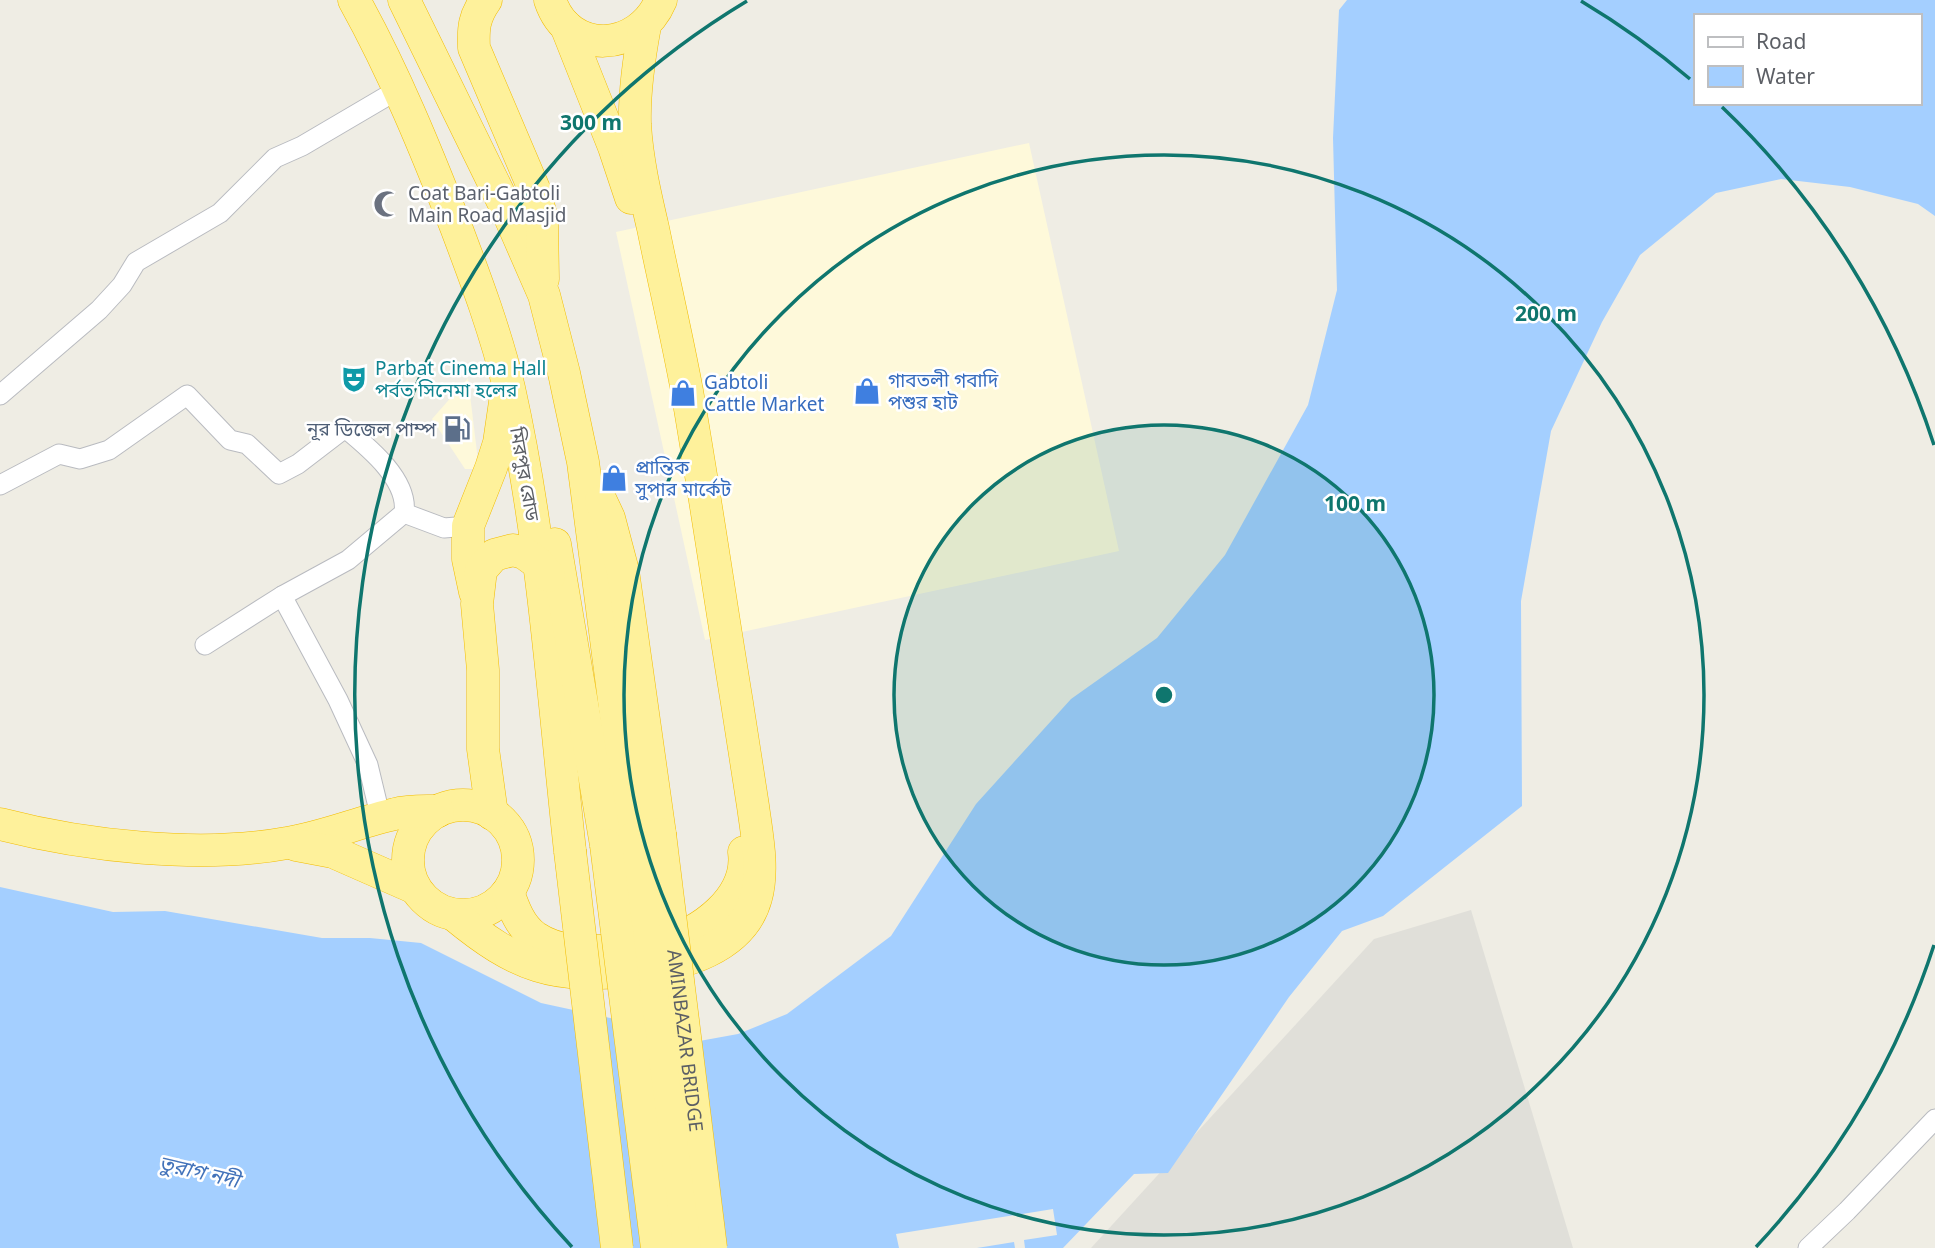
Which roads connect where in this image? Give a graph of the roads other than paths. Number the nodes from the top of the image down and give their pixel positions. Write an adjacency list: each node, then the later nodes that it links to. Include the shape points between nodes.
1 (354, 0): 6 (highway, মিরপুর রোড)
2 (404, 0): 7 (highway)
3 (486, 0): 7 (highway, via 472,27 474,48 542,219)
4 (558, 13): 5 (highway, via 580,36 614,41 631,36); 26 (highway, via 614,147 657,304 745,859 740,882 717,913 684,936 650,946 570,951 550,945 525,928)
5 (653, 13): 27 (highway, via 637,70 635,124 687,390 748,774 758,845 755,901 736,933 719,945 685,961 620,972 556,972 535,966 512,957)
6 (398, 89): 8 (highway, মিরপুর রোড, via 474,274); 9 (street, via 275,158 220,213 136,262 99,310)
7 (544, 295): 23 (highway, via 583,462)
8 (508, 386): 12 (highway, via 499,443); 13 (highway, মিরপুর রোড); 15 (highway, via 535,447)
9 (0, 394)
10 (0, 485): 11 (street, via 59,454 80,459 109,450 187,395 230,440 247,444 279,474 345,428 393,474)
11 (404, 513): 12 (street, via 444,528); 14 (street, via 348,560)
12 (468, 526): 16 (highway, via 468,559)
13 (539, 564): 15 (highway); 16 (highway, via 513,550 494,555 481,570); 29 (highway, মিরপুর রোড, bridge)
14 (282, 596): 17 (street); 21 (street, via 368,765)
15 (565, 596): 23 (highway)
16 (477, 604): 18 (highway)
17 (205, 645)
18 (483, 749): 19 (highway, via 464,790); 20 (highway)
19 (445, 808): 20 (highway, via 472,806); 21 (highway); 25 (highway, via 426,819 410,844 408,867)
20 (492, 814): 26 (highway, via 515,843 517,868)
21 (381, 819): 24 (highway)
22 (0, 824): 24 (highway, via 104,844 179,849)
23 (633, 839): 30 (highway, bridge); 31 (highway, AMINBAZAR BRIDGE, bridge); 32 (highway, AMINBAZAR BRIDGE, bridge)
24 (288, 843): 25 (highway, via 333,852)
25 (415, 888): 27 (highway, via 428,903)
26 (508, 892): 27 (highway, via 485,911)
27 (454, 915)
28 (1935, 1119): 33 (street)
29 (617, 1248)
30 (657, 1248)
31 (685, 1248)
32 (711, 1248)
33 (1808, 1248)

